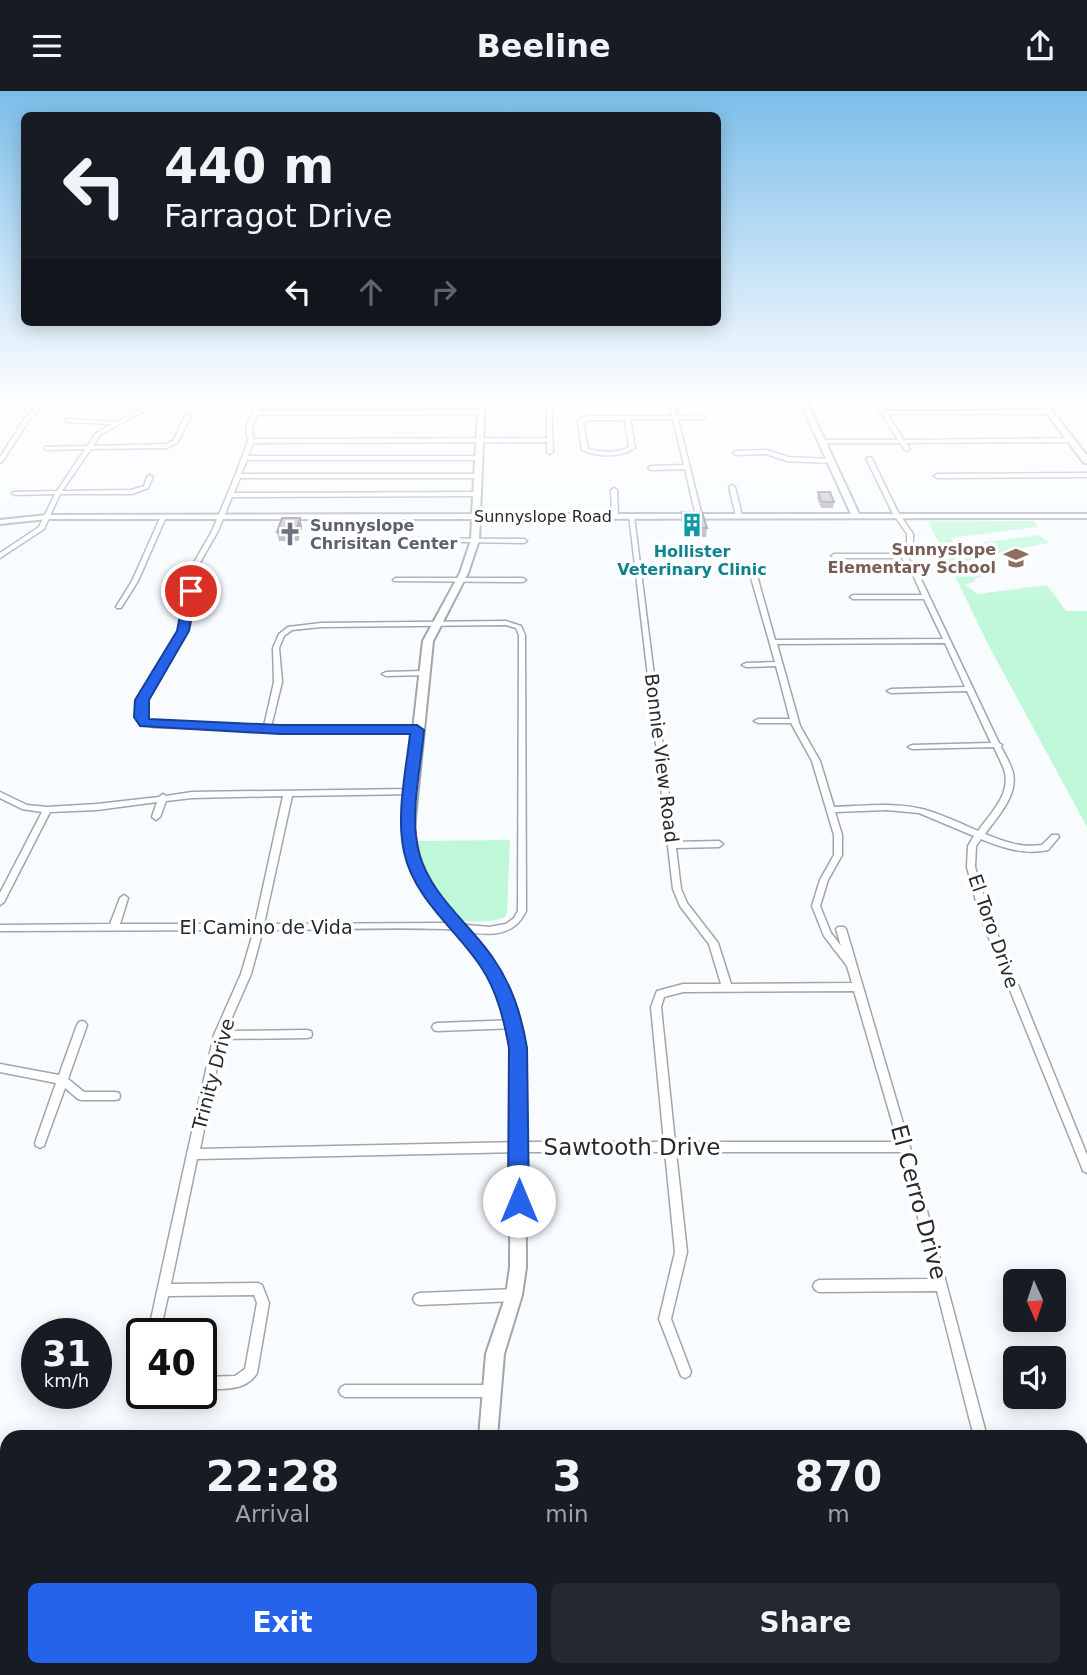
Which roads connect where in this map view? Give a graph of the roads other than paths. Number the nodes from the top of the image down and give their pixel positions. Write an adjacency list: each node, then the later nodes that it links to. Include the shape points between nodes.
1 (73, 469): 15 (street)
2 (240, 469): 8 (street)
3 (479, 469): 9 (street)
4 (687, 469): 21 (street)
5 (834, 469): 23 (street)
6 (875, 469): 18 (street)
7 (1087, 475): 10 (street)
8 (238, 476): 9 (street); 17 (street)
9 (478, 476): 16 (street)
10 (937, 476)
11 (150, 477): 15 (street, via 147,486 136,491)
12 (732, 487): 22 (street)
13 (614, 490): 19 (street)
14 (15, 493): 15 (street)
15 (58, 493): 25 (street)
16 (477, 494): 17 (street); 28 (street)
17 (229, 495): 27 (street)
18 (898, 515): 23 (street, Sunnyslope Road); 24 (street, Sunnyslope Road); 35 (street, via 911,539)
19 (615, 516): 20 (street, Sunnyslope Road); 28 (street, Sunnyslope Road)
20 (631, 516): 21 (street, Sunnyslope Road); 68 (street, Bonnie View Road)
21 (699, 516): 22 (street, Sunnyslope Road)
22 (739, 516): 23 (street, Sunnyslope Road)
23 (856, 516)
24 (1087, 516)
25 (47, 517): 26 (street, Sunnyslope Road); 29 (street, Sunnyslope Road); 33 (street, via 37,533)
26 (163, 517): 27 (street, Sunnyslope Road); 42 (street)
27 (221, 517): 28 (street, Sunnyslope Road); 54 (street, via 195,566 183,631 142,700 141,720 152,725)
28 (477, 517): 31 (street)
29 (0, 522)
30 (402, 540): 31 (street)
31 (475, 540): 32 (street); 38 (street)
32 (524, 541)
33 (0, 556)
34 (834, 556): 35 (street)
35 (904, 556): 41 (street)
36 (720, 573): 45 (street, El Cerro Drive, via 753,568)
37 (396, 580): 38 (street)
38 (460, 580): 39 (street); 43 (street)
39 (523, 580)
40 (853, 597): 41 (street)
41 (926, 597): 44 (street)
42 (119, 607)
43 (436, 623): 48 (street); 54 (street, via 290,628 276,648 278,682); 73 (street, El Camino de Vida, via 506,623 519,627 523,635 520,918 494,930)
44 (948, 641): 45 (street); 50 (street)
45 (773, 642): 46 (street, El Cerro Drive)
46 (779, 664): 47 (street); 53 (street, El Cerro Drive)
47 (746, 665)
48 (423, 673): 49 (street); 55 (street)
49 (386, 674)
50 (971, 689): 51 (street); 56 (street)
51 (891, 691)
52 (758, 721): 53 (street)
53 (795, 721): 63 (street, El Cerro Drive, via 816,761)
54 (267, 729): 55 (street)
55 (417, 730): 58 (street)
56 (998, 745): 57 (street); 65 (street, via 1010,787)
57 (912, 747)
58 (411, 792): 59 (street); 73 (street, via 408,828 412,855 428,891)
59 (288, 794): 61 (street); 72 (street, Trinity Drive)
60 (0, 796): 62 (street)
61 (163, 797): 62 (street); 64 (street)
62 (47, 810): 70 (street)
63 (832, 810): 65 (street, via 910,810); 76 (street, El Cerro Drive, via 840,849 816,906 827,934)
64 (156, 817)
65 (978, 834): 66 (street, via 1029,849 1045,848); 92 (street, El Toro Drive, via 971,856 980,903)
66 (1055, 837)
67 (719, 843): 68 (street)
68 (672, 845): 78 (street, Bonnie View Road, via 677,889 713,943)
69 (124, 898): 71 (street)
70 (0, 902)
71 (114, 927): 72 (street, El Camino de Vida); 74 (street, El Camino de Vida)
72 (260, 927): 73 (street, El Camino de Vida); 83 (street, Trinity Drive, via 246,974)
73 (456, 927): 79 (street, via 487,962)
74 (0, 928)
75 (841, 929): 76 (street, El Cerro Drive)
76 (853, 968): 77 (street, El Cerro Drive)
77 (858, 987): 78 (street); 89 (street, El Cerro Drive)
78 (727, 988): 90 (street, via 683,988 660,994 656,1007)
79 (514, 1024): 81 (street); 88 (street)
80 (82, 1025): 85 (street)
81 (437, 1027)
82 (307, 1034): 83 (street)
83 (219, 1035): 91 (street, Trinity Drive)
84 (0, 1067): 85 (street)
85 (62, 1080): 86 (street, via 82,1096); 87 (street)
86 (115, 1096)
87 (40, 1143)
88 (519, 1147): 90 (street, Sawtooth Drive); 91 (street, Sawtooth Drive); 96 (street)
89 (905, 1147): 90 (street, Sawtooth Drive); 93 (street, El Cerro Drive)
90 (671, 1148): 99 (street, via 681,1260 665,1319)
91 (192, 1154): 95 (street, Trinity Drive)
92 (1087, 1168)
93 (942, 1285): 94 (street); 104 (street, El Cerro Drive)
94 (820, 1286)
95 (164, 1290): 98 (street, Trinity Drive); 100 (street, via 258,1289 263,1303 251,1373 236,1383)
96 (514, 1295): 97 (street); 102 (street, via 495,1354)
97 (419, 1299)
98 (157, 1318)
99 (685, 1372)
100 (217, 1383)
101 (345, 1391): 102 (street)
102 (490, 1391): 103 (street)
103 (488, 1430)
104 (979, 1430)

